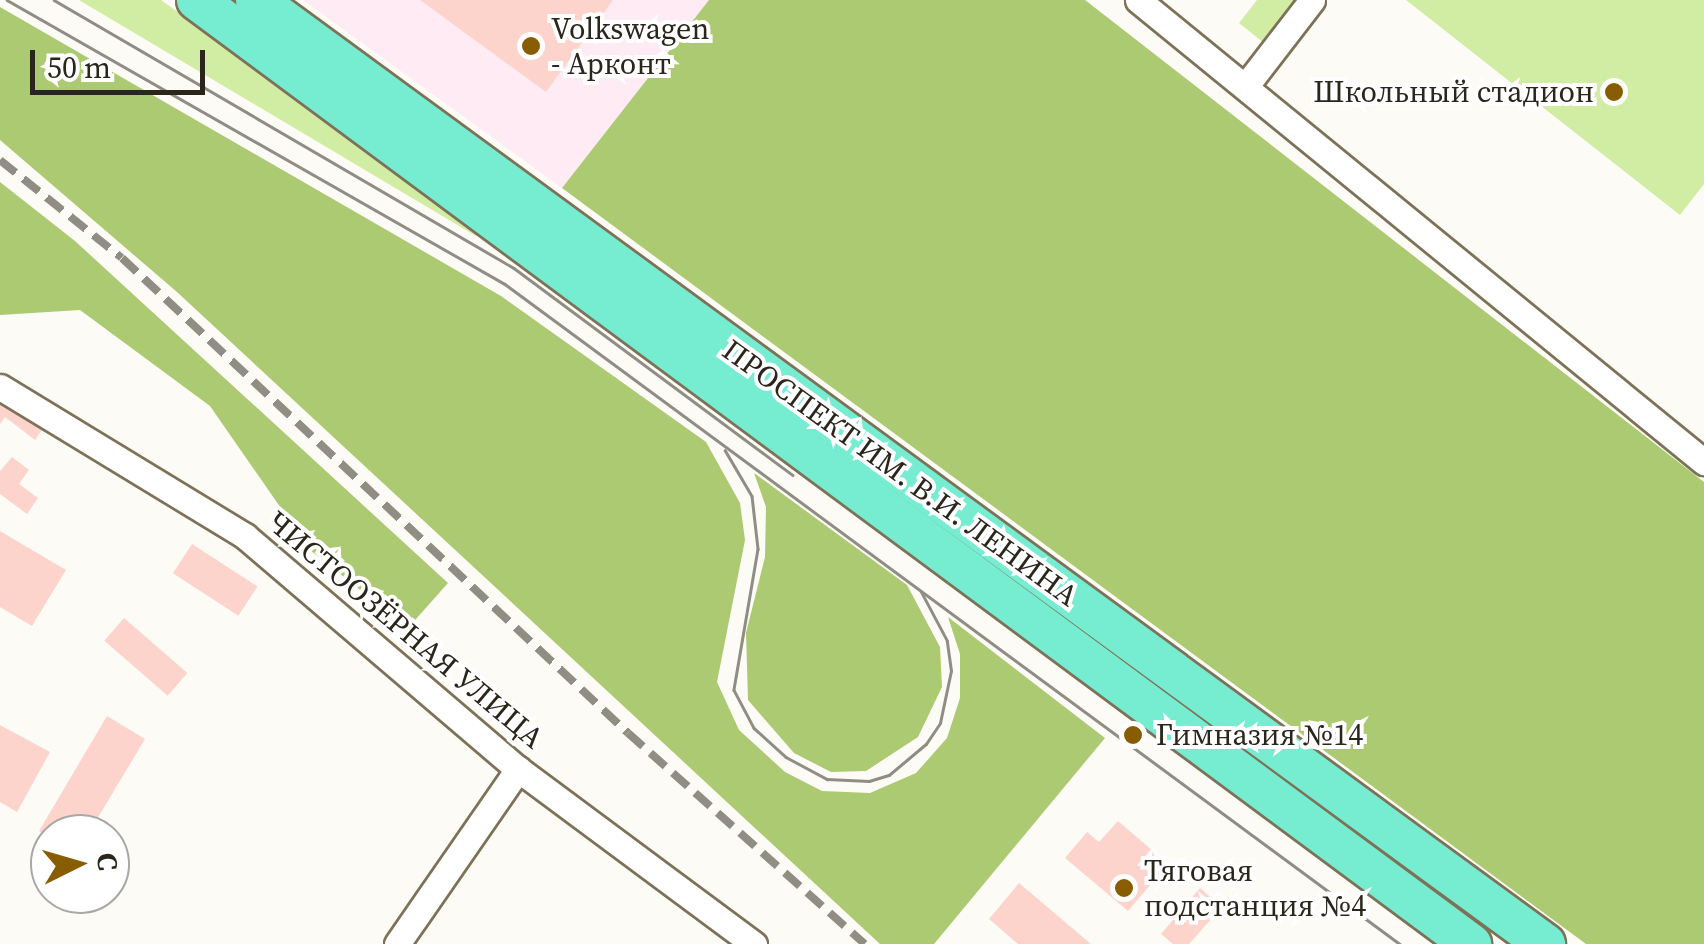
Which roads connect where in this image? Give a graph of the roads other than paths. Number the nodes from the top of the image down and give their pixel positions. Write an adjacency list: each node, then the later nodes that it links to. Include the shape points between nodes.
1 (196, 0): 11 (main road, ПРОСПЕКТ ИМ. В.И. ЛЕНИНА)
2 (256, 0): 12 (main road, ПРОСПЕКТ ИМ. В.И. ЛЕНИНА)
3 (1138, 0): 5 (street)
4 (1312, 0): 5 (street)
5 (1248, 83): 7 (street)
6 (0, 387): 8 (street, ЧИСТООЗЁРНАЯ УЛИЦА, via 244,536)
7 (1704, 462)
8 (518, 769): 9 (street); 10 (street, ЧИСТООЗЁРНАЯ УЛИЦА)
9 (397, 944)
10 (754, 944)
11 (1471, 944)
12 (1545, 944)

